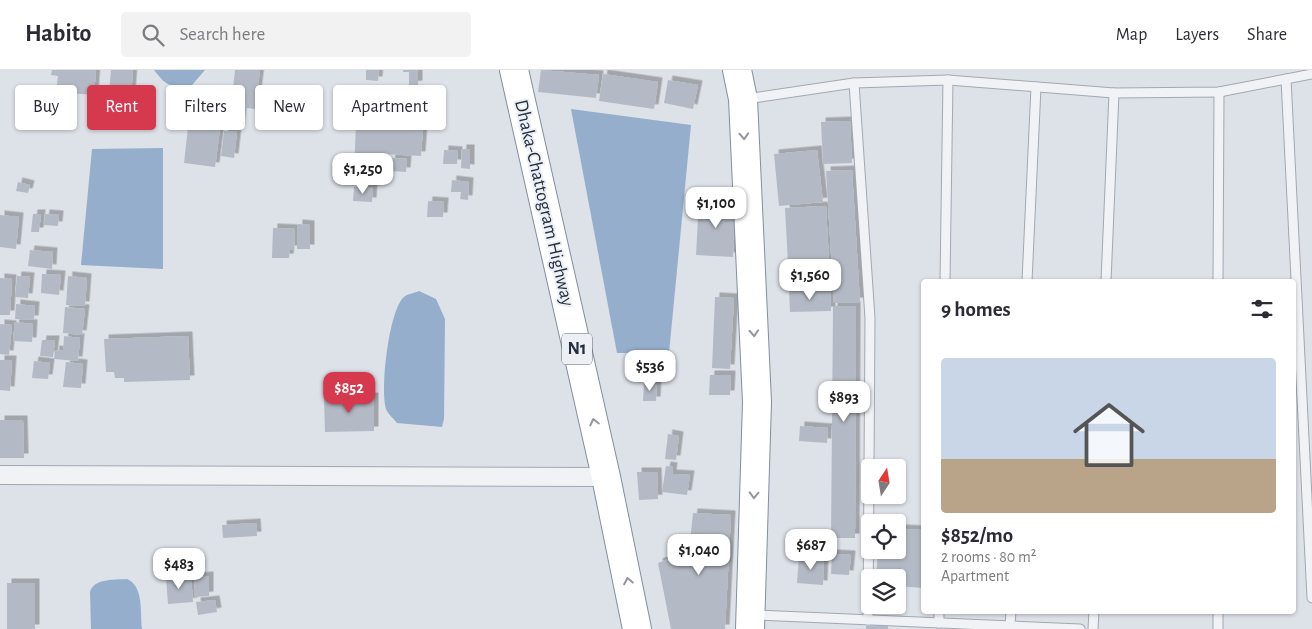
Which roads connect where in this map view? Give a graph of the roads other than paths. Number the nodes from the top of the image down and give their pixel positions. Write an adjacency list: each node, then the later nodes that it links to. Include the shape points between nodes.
1 (514, 70): 18 (highway, Dhaka-Chattogram Highway / N1, one-way to 1)
2 (737, 70): 10 (highway)
3 (1312, 74): 5 (lane)
4 (948, 80): 6 (lane); 7 (lane); 11 (lane)
5 (1286, 80): 8 (lane); 16 (lane)
6 (854, 83): 10 (lane); 24 (lane, via 870,318)
7 (1036, 87): 9 (lane); 12 (lane)
8 (1219, 92): 9 (lane); 14 (lane)
9 (1114, 93): 13 (lane)
10 (743, 99): 25 (highway, one-way to 25, via 757,402)
11 (944, 279)
12 (1027, 279)
13 (1106, 279)
14 (1218, 279)
15 (1296, 279): 19 (lane)
16 (1296, 279)
17 (0, 475): 18 (street)
18 (606, 477): 29 (highway, Dhaka-Chattogram Highway / N1, one-way to 18)
19 (1312, 598)
20 (939, 614): 26 (lane)
21 (1011, 614): 27 (lane)
22 (1094, 614): 31 (lane)
23 (1218, 614): 32 (lane)
24 (868, 620): 25 (lane); 26 (lane)
25 (751, 622)
26 (939, 623): 27 (lane)
27 (1010, 626): 28 (lane)
28 (1037, 628): 30 (lane)
29 (638, 629)
30 (1080, 629)
31 (1093, 629)
32 (1218, 629)

